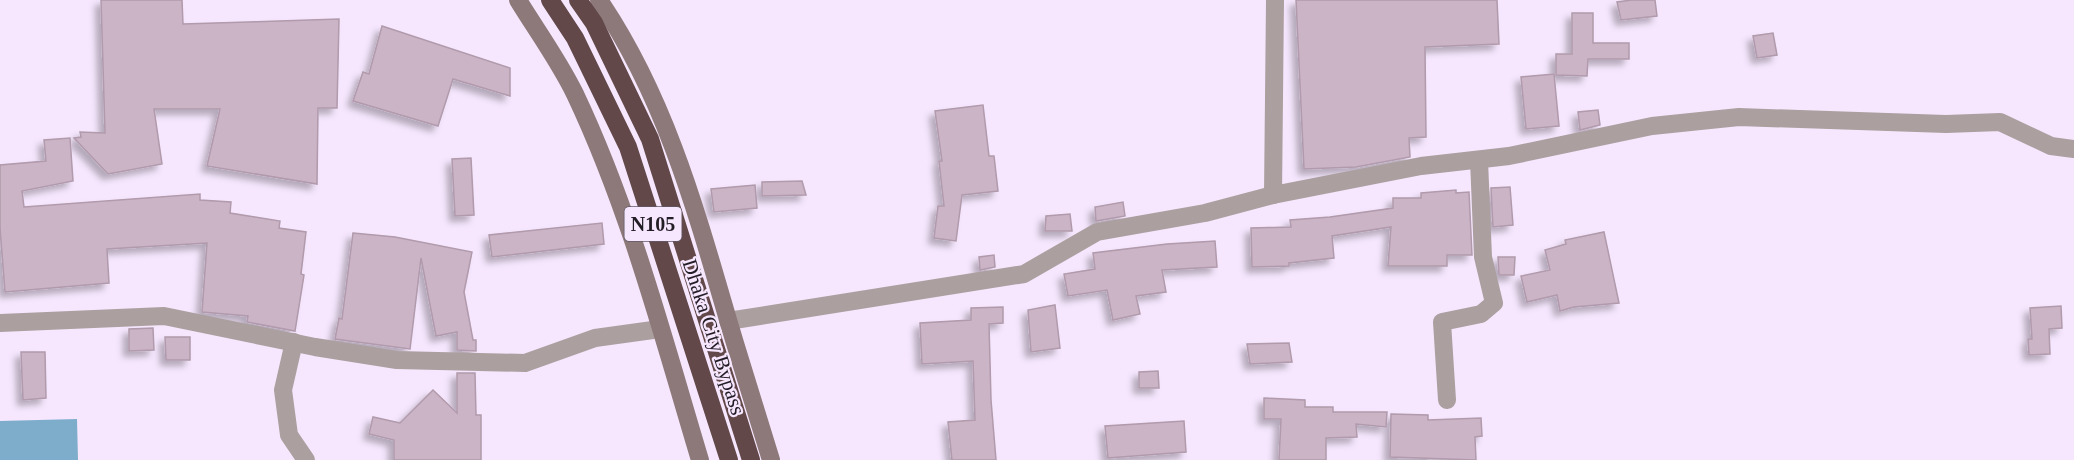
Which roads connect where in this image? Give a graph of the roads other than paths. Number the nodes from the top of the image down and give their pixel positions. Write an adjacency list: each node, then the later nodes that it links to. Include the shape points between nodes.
1 (518, 0): 11 (main road, via 573,91 599,147)
2 (550, 0): 16 (highway, Dhaka City Bypass / N105, via 575,38 628,147)
3 (578, 0): 17 (highway, Dhaka City Bypass / N105, via 594,23 650,139)
4 (599, 0): 9 (main road, via 638,68 670,136 697,208)
5 (1275, 0): 8 (street)
6 (2074, 149): 7 (street, via 2051,146 2000,122 1946,124 1739,117 1652,126)
7 (1479, 160): 8 (street, via 1421,166); 13 (street, via 1483,257 1494,303 1481,314 1442,322)
8 (1274, 195): 9 (street, via 1205,213 1097,232 1024,274)
9 (728, 321): 18 (main road)
10 (0, 323): 12 (street, via 164,316)
11 (660, 328): 12 (street, via 595,338 525,363 397,360); 15 (main road)
12 (294, 342): 14 (street, via 283,390 289,435)
13 (1447, 400)
14 (306, 460)
15 (700, 460)
16 (729, 460)
17 (751, 460)
18 (771, 460)

